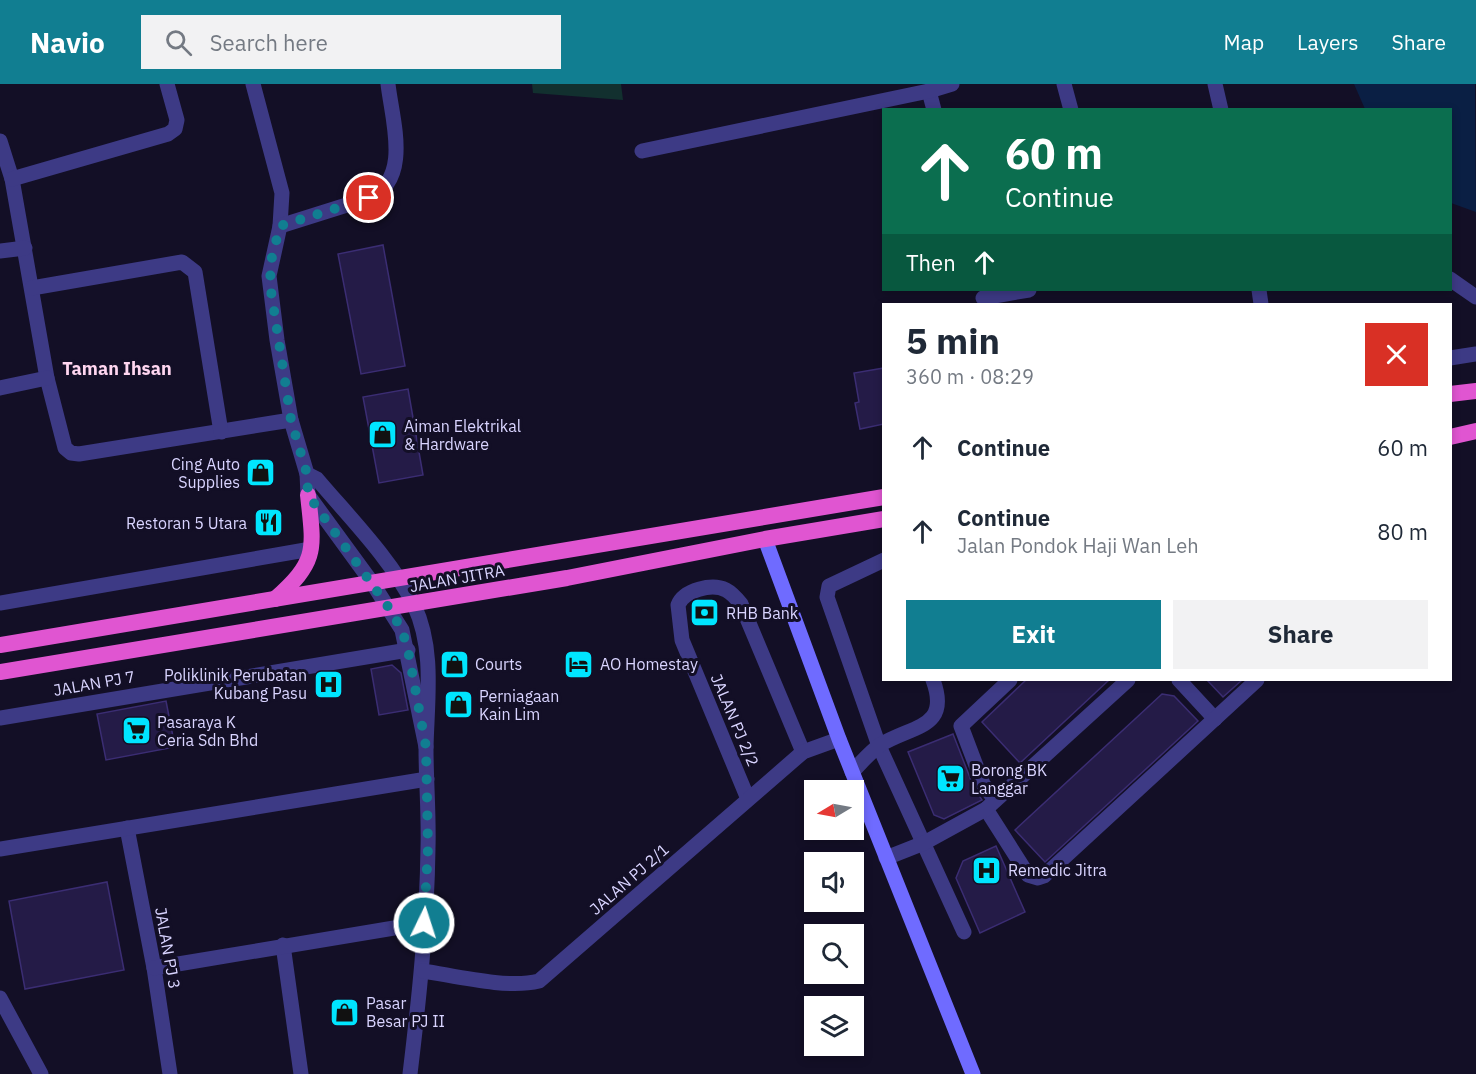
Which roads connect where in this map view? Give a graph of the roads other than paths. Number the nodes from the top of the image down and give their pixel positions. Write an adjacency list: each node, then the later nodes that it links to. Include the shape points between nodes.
1 (167, 84): 13 (street, via 177,120 176,129 168,134)
2 (253, 84): 14 (street, via 282,193)
3 (388, 84): 14 (street, via 396,157 390,181 379,194)
4 (952, 84): 7 (street)
5 (1064, 84): 9 (street)
6 (1215, 84): 10 (street)
7 (929, 91): 8 (street); 12 (street)
8 (933, 108)
9 (1070, 108)
10 (1221, 108)
11 (0, 141): 13 (street)
12 (642, 152)
13 (12, 179): 15 (street)
14 (280, 226): 28 (street, via 269,276)
15 (25, 248): 16 (street); 18 (street)
16 (0, 251)
17 (1452, 280): 21 (street)
18 (32, 288): 24 (street); 30 (street, via 182,262 189,265 195,272)
19 (1022, 291): 20 (street)
20 (983, 297)
21 (1476, 297)
22 (1476, 354): 23 (street)
23 (1452, 358)
24 (47, 378): 25 (street); 30 (street, via 61,440 71,453)
25 (0, 388)
26 (1476, 391): 27 (highway)
27 (1452, 394)
28 (291, 420): 30 (street); 32 (street)
29 (1476, 430): 31 (highway)
30 (221, 432)
31 (1452, 436)
32 (307, 474): 33 (street); 39 (street, via 317,479)
33 (308, 495): 37 (highway); 40 (street)
34 (882, 497): 39 (highway, JALAN JITRA)
35 (882, 519): 36 (highway, JALAN JITRA)
36 (765, 539): 43 (highway, JALAN JITRA); 55 (main road)
37 (311, 549): 41 (highway, via 305,569); 42 (street)
38 (882, 561): 56 (street, via 826,591)
39 (398, 580): 40 (highway, JALAN JITRA); 43 (street)
40 (373, 584): 41 (highway, JALAN JITRA); 44 (street)
41 (275, 600): 45 (highway, JALAN JITRA)
42 (0, 603)
43 (413, 604): 44 (highway, JALAN JITRA); 57 (street, via 421,624 426,657)
44 (389, 608): 46 (street); 47 (highway, JALAN JITRA)
45 (0, 645)
46 (408, 650): 53 (street, JALAN PJ 7); 57 (street)
47 (2, 675)
48 (933, 681): 56 (street, via 939,705 930,721)
49 (1010, 681): 62 (street, via 961,726)
50 (1127, 681): 62 (street)
51 (1180, 681): 54 (street)
52 (1256, 681): 54 (street)
53 (0, 718)
54 (1215, 719): 62 (street, via 1044,876 1028,875)
55 (839, 739): 58 (street, JALAN PJ 2/1); 59 (main road)
56 (879, 746): 59 (street); 64 (street)
57 (426, 747): 60 (street)
58 (803, 752): 61 (street, JALAN PJ 2/1); 61 (street, JALAN PJ 2/2, via 741,604 728,590 712,587 681,598 677,615 682,640)
59 (852, 772): 66 (main road)
60 (427, 779): 63 (street); 67 (street)
61 (748, 799): 71 (street, JALAN PJ 2/1, via 539,981 503,982)
62 (991, 805): 64 (street)
63 (128, 828): 65 (street); 70 (street, JALAN PJ 3)
64 (924, 843): 66 (street); 68 (street)
65 (0, 849)
66 (886, 858): 77 (main road)
67 (424, 923): 69 (street); 71 (street)
68 (964, 932)
69 (283, 945): 70 (street); 75 (street)
70 (154, 968): 74 (street, JALAN PJ 3)
71 (423, 972): 76 (street)
72 (0, 998): 73 (street)
73 (41, 1074)
74 (170, 1074)
75 (301, 1074)
76 (410, 1074)
77 (973, 1074)

